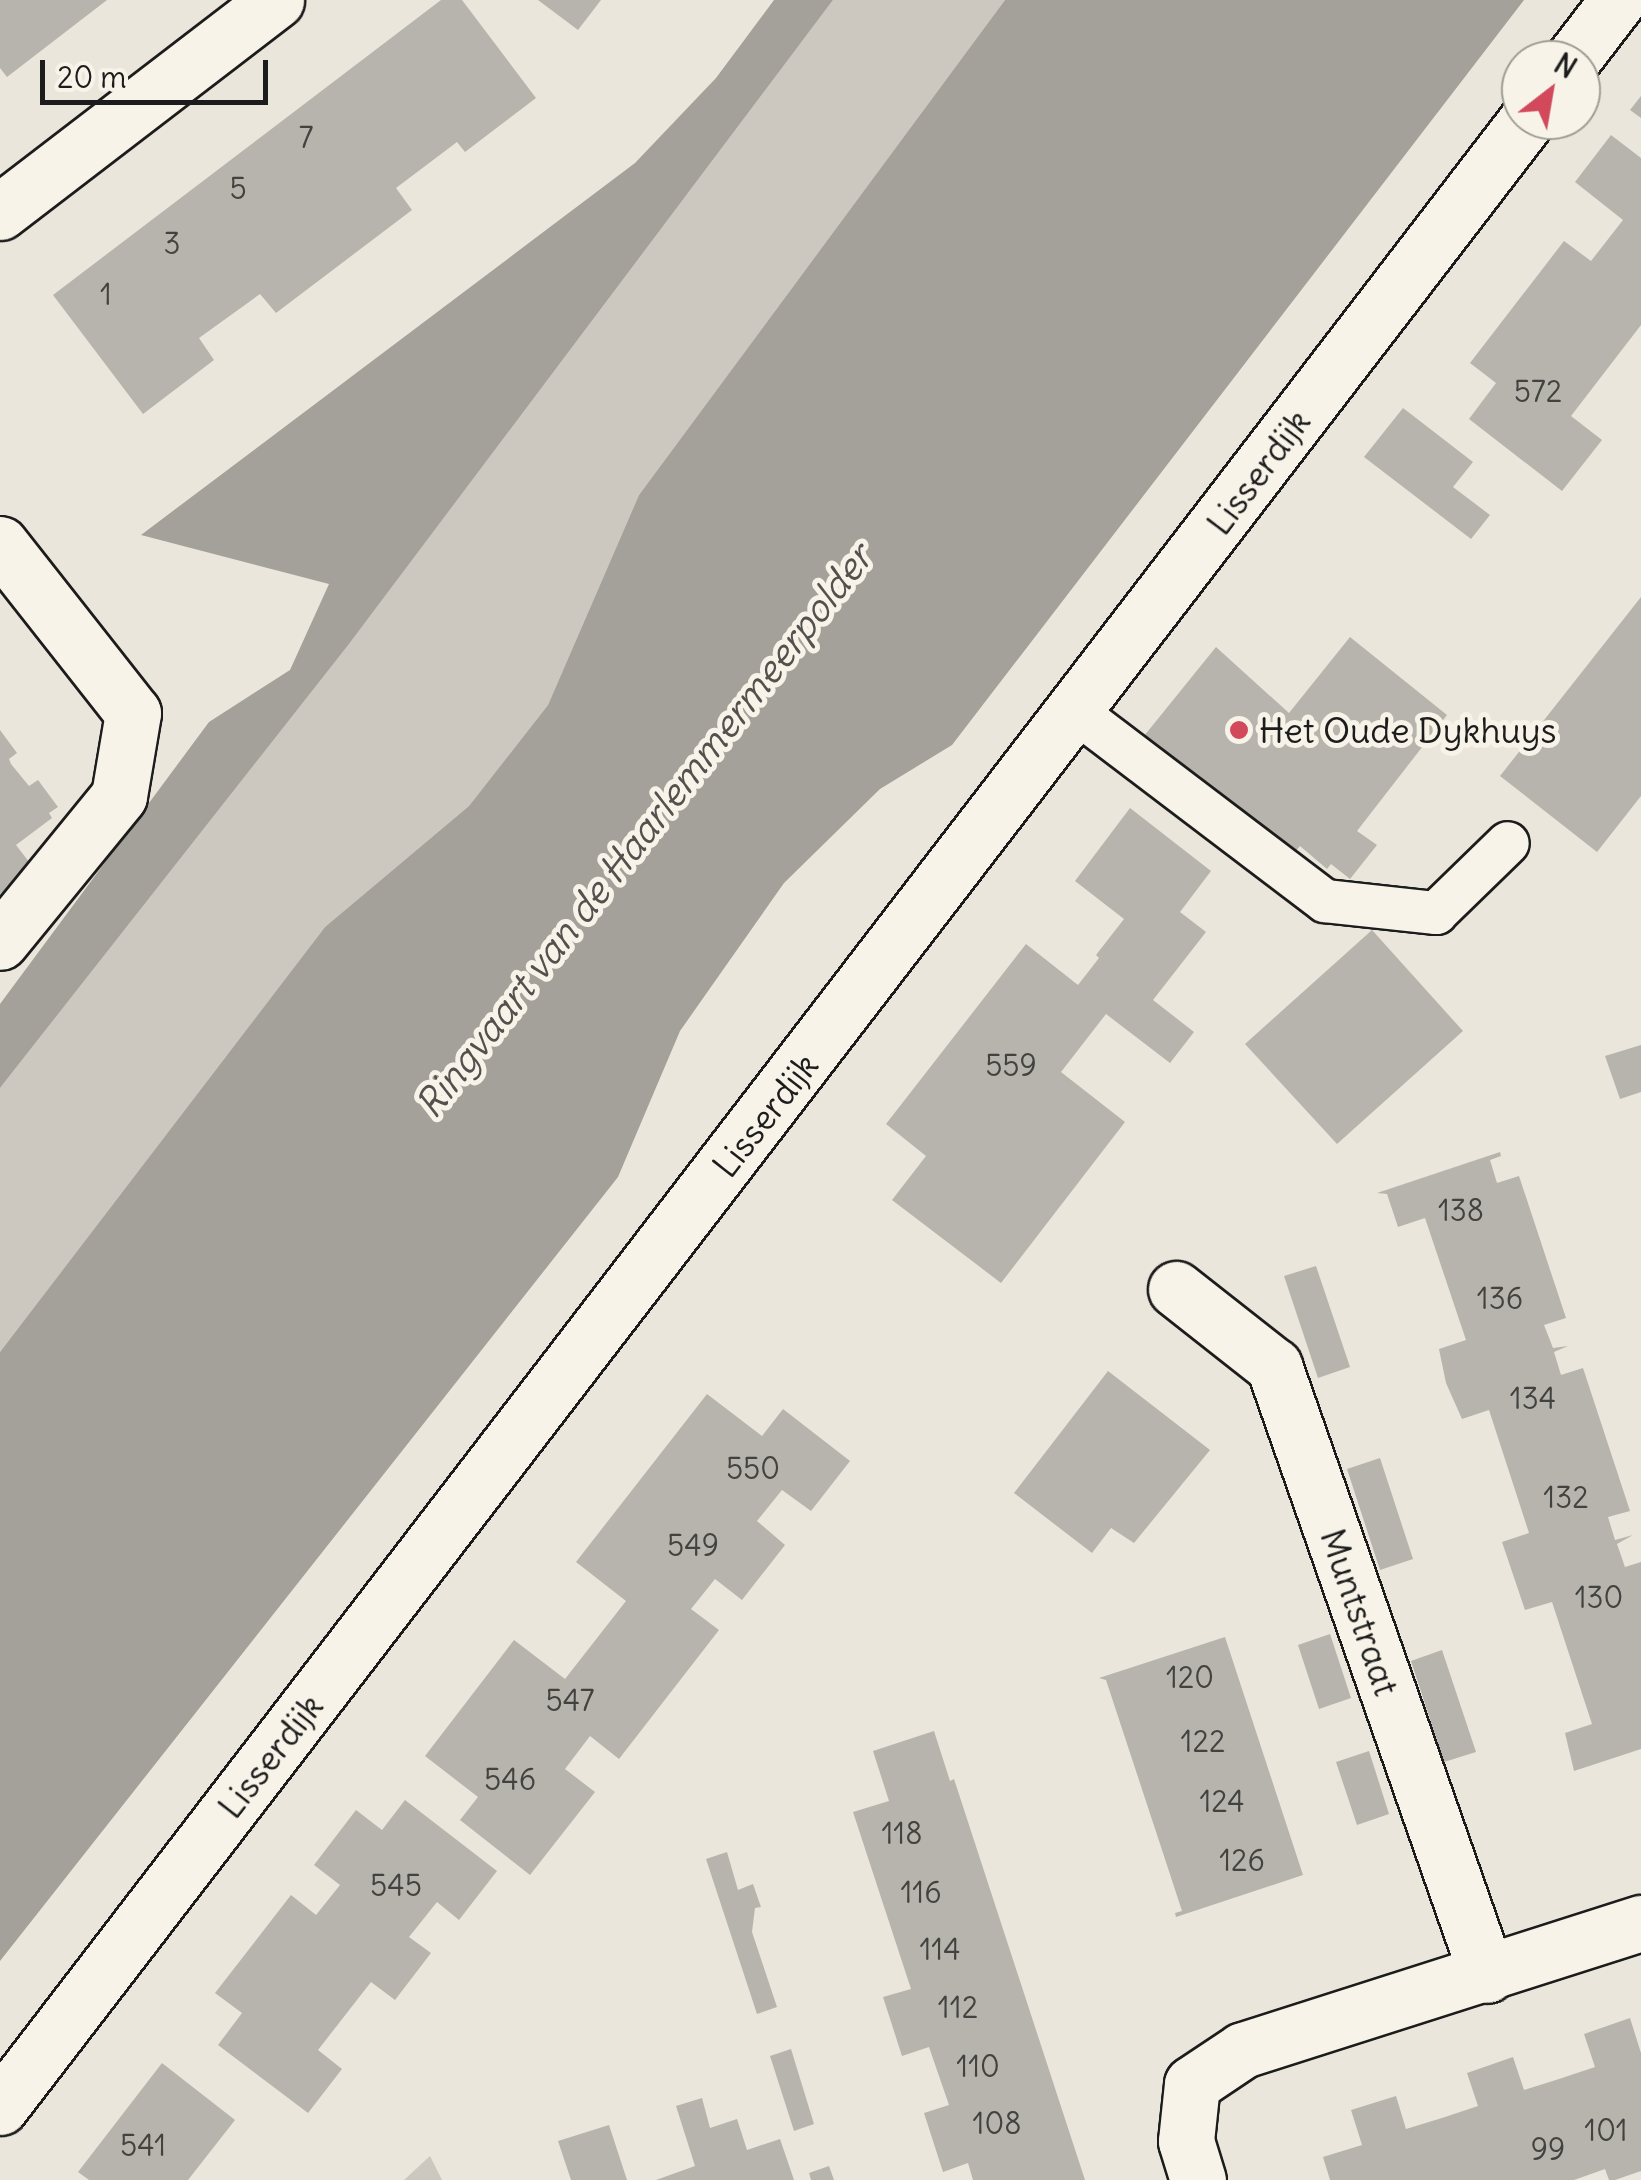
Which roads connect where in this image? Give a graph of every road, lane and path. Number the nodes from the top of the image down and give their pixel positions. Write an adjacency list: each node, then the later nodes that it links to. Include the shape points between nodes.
1 (276, 0): 5 (street)
2 (1618, 0): 3 (street)
3 (1587, 40)
4 (1512, 140): 7 (street, Lisserdijk)
5 (0, 212)
6 (0, 544): 9 (street, via 133,713 120,796)
7 (1076, 712): 8 (lane, via 1325,901 1436,914); 13 (street, Lisserdijk)
8 (1508, 843)
9 (0, 942)
10 (1176, 1290): 12 (street, Muntstraat, via 1274,1366)
11 (1641, 1923): 12 (street)
12 (1487, 1975): 14 (street, via 1243,2050 1192,2084 1186,2141)
13 (0, 2107)
14 (1198, 2180)

